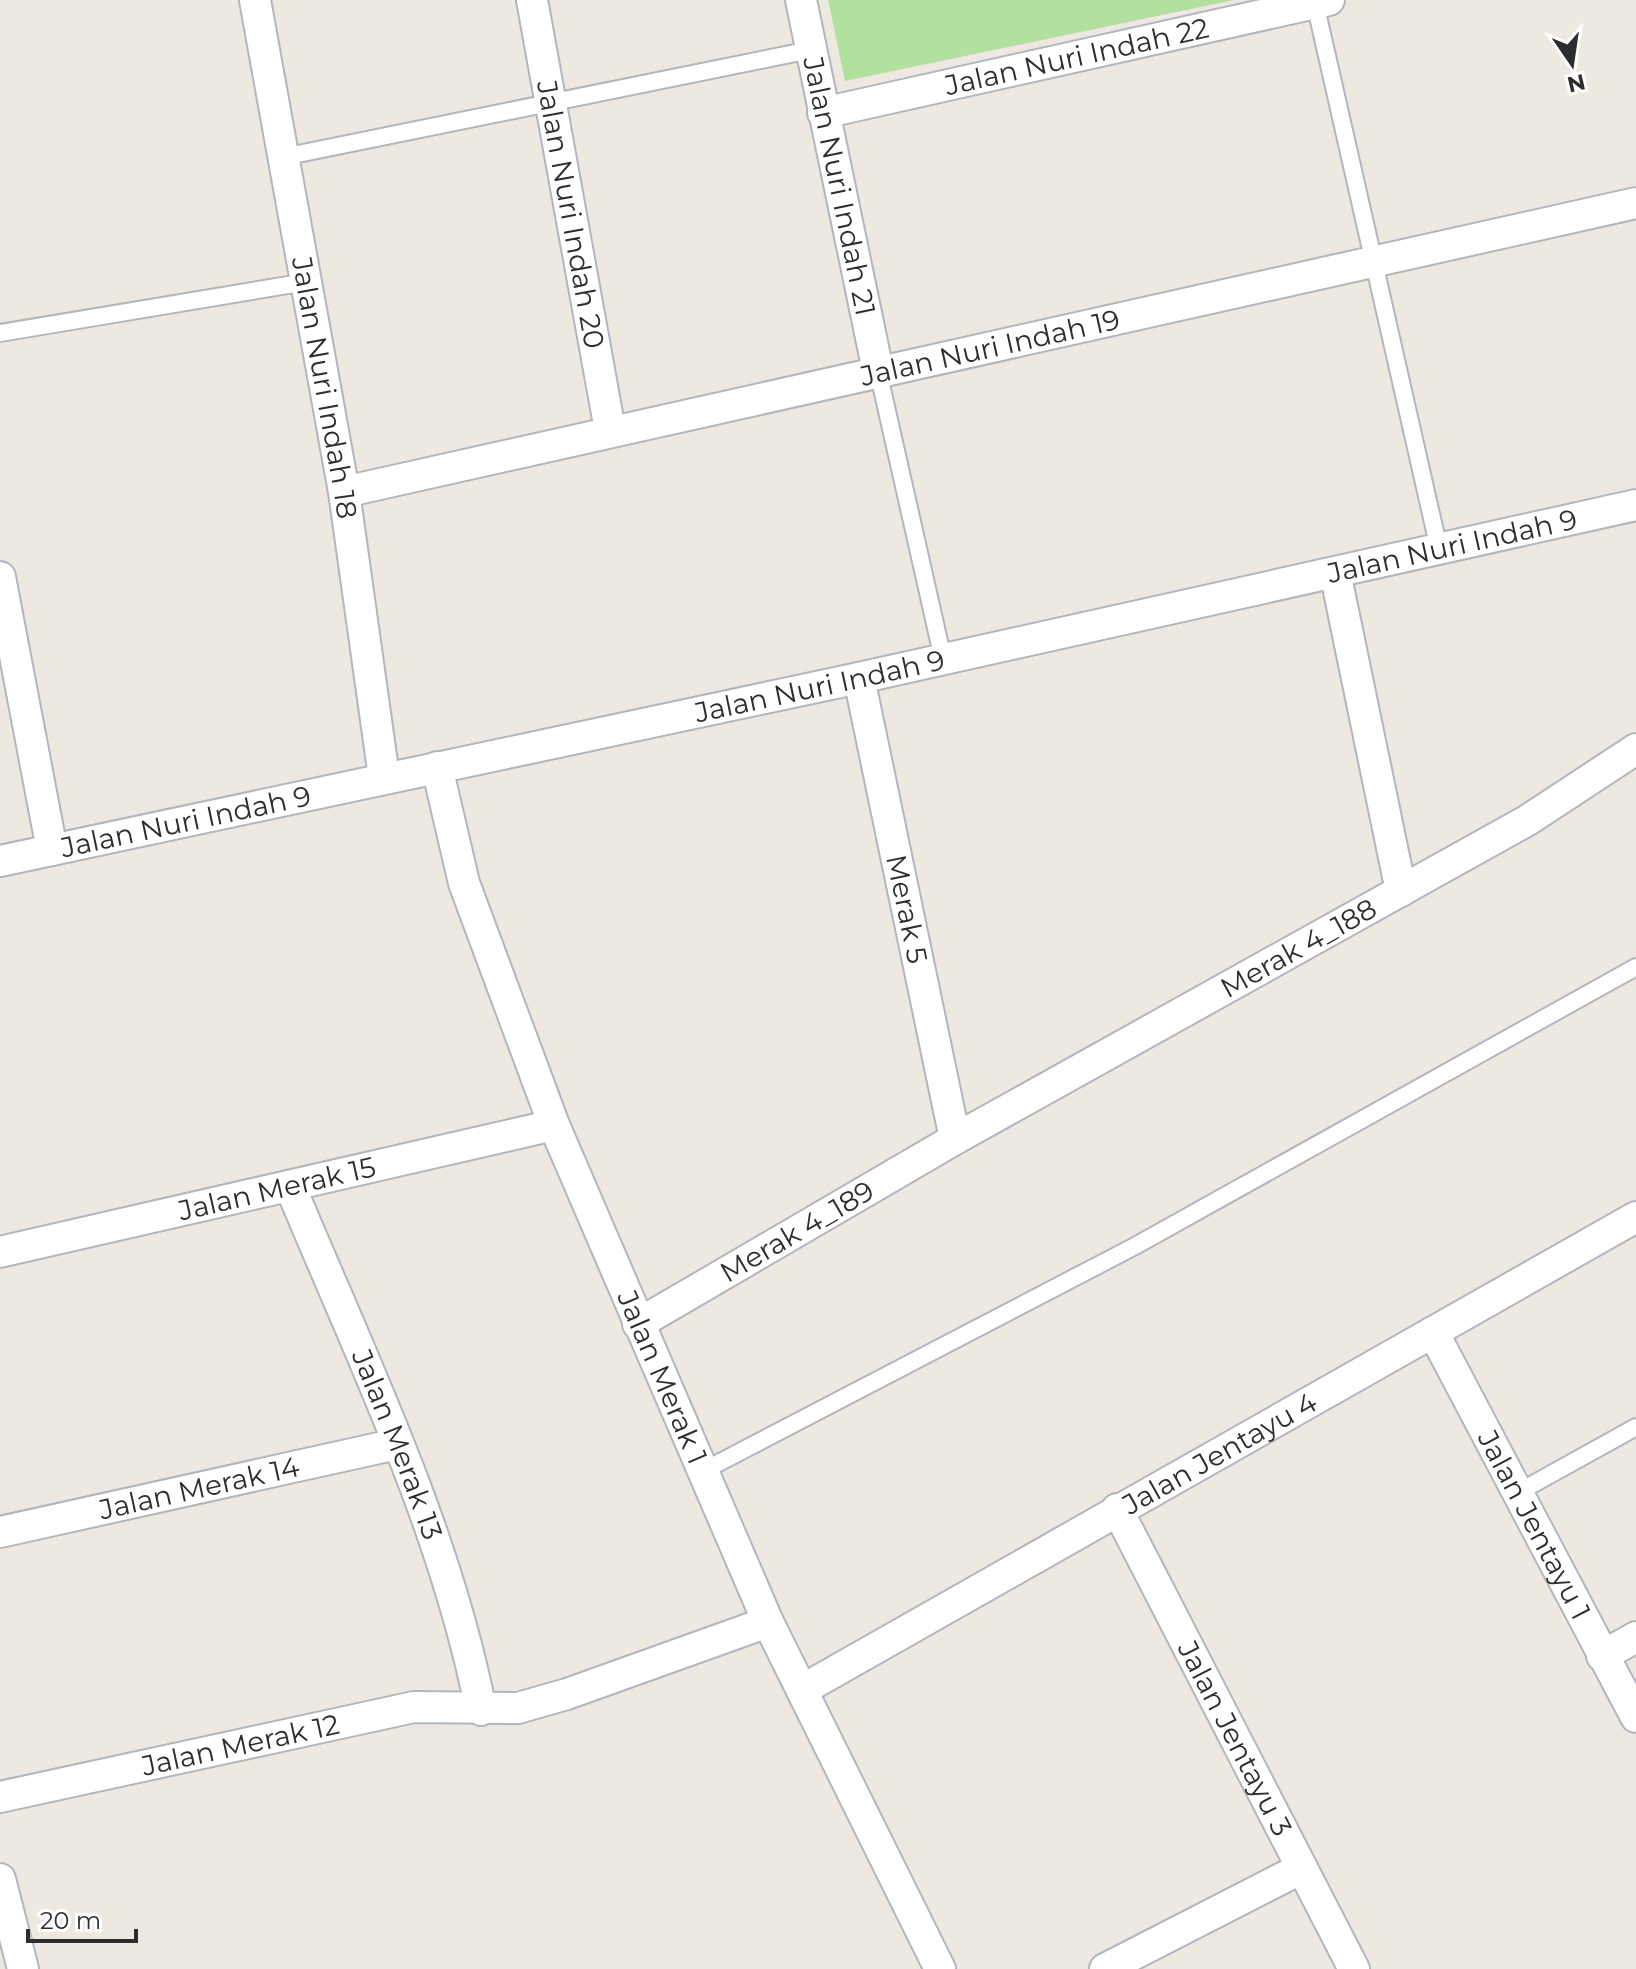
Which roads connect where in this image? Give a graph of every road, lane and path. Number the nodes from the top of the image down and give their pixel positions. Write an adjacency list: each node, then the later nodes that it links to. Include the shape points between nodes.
1 (255, 0): 8 (street, Jalan Nuri Indah 18)
2 (532, 0): 6 (street, Jalan Nuri Indah 20)
3 (801, 0): 5 (street, Jalan Nuri Indah 21)
4 (1322, 2): 7 (street, Jalan Nuri Indah 22); 10 (lane)
5 (810, 50): 6 (lane); 7 (street, Jalan Nuri Indah 21)
6 (551, 103): 8 (lane); 14 (street, Jalan Nuri Indah 20)
7 (823, 113): 13 (street, Jalan Nuri Indah 21)
8 (283, 157): 11 (street, Jalan Nuri Indah 18)
9 (1636, 203): 10 (street, Jalan Nuri Indah 19)
10 (1374, 261): 13 (street, Jalan Nuri Indah 19); 17 (lane)
11 (306, 282): 12 (lane); 15 (street, Jalan Nuri Indah 18)
12 (0, 333)
13 (878, 371): 14 (street, Jalan Nuri Indah 19); 20 (lane)
14 (610, 430): 15 (street, Jalan Nuri Indah 19)
15 (344, 492): 24 (street, Jalan Nuri Indah 18)
16 (1636, 505): 17 (street, Jalan Nuri Indah 9)
17 (1439, 549): 18 (street, Jalan Nuri Indah 9)
18 (1335, 572): 20 (street, Jalan Nuri Indah 9); 27 (street)
19 (0, 577): 25 (street)
20 (943, 659): 21 (street, Jalan Nuri Indah 9)
21 (859, 678): 23 (street, Jalan Nuri Indah 9); 30 (street, Merak 5)
22 (1636, 749): 27 (street, Merak 4_188, via 1528,820)
23 (437, 767): 24 (street, Jalan Nuri Indah 9); 29 (street, Jalan Merak 1, via 464,883)
24 (384, 777): 25 (street, Jalan Nuri Indah 9)
25 (52, 850): 26 (street, Jalan Nuri Indah 9)
26 (0, 861)
27 (1401, 891): 30 (street, Merak 4_188)
28 (1636, 967): 38 (lane, via 1135,1246)
29 (554, 1125): 31 (street, Jalan Merak 15); 34 (street, Jalan Merak 1)
30 (955, 1139): 34 (street, Merak 4_189)
31 (290, 1186): 33 (street, Jalan Merak 15); 37 (street, Jalan Merak 13)
32 (1636, 1217): 35 (street, Jalan Jentayu 4)
33 (0, 1252)
34 (638, 1324): 38 (street, Jalan Merak 1)
35 (1433, 1332): 39 (street, Jalan Jentayu 1); 40 (street, Jalan Jentayu 4)
36 (1636, 1427): 39 (lane)
37 (397, 1444): 41 (street, Jalan Merak 14); 46 (street, Jalan Merak 13, via 467,1637)
38 (703, 1471): 42 (street, Jalan Merak 1)
39 (1517, 1493): 44 (street, Jalan Jentayu 1)
40 (1117, 1509): 45 (street, Jalan Jentayu 4); 49 (street, Jalan Jentayu 3)
41 (0, 1532)
42 (768, 1622): 45 (street, Jalan Merak 1); 46 (street, Jalan Merak 12, via 567,1694 518,1708)
43 (1636, 1637): 44 (street)
44 (1602, 1656): 47 (street, Jalan Jentayu 1)
45 (802, 1690): 52 (street, Jalan Merak 1)
46 (481, 1710): 48 (street, Jalan Merak 12, via 414,1707)
47 (1636, 1717)
48 (0, 1797)
49 (1302, 1868): 53 (street); 54 (street, Jalan Jentayu 3)
50 (0, 1879): 51 (street)
51 (23, 1969)
52 (940, 1969)
53 (1105, 1969)
54 (1354, 1969)

